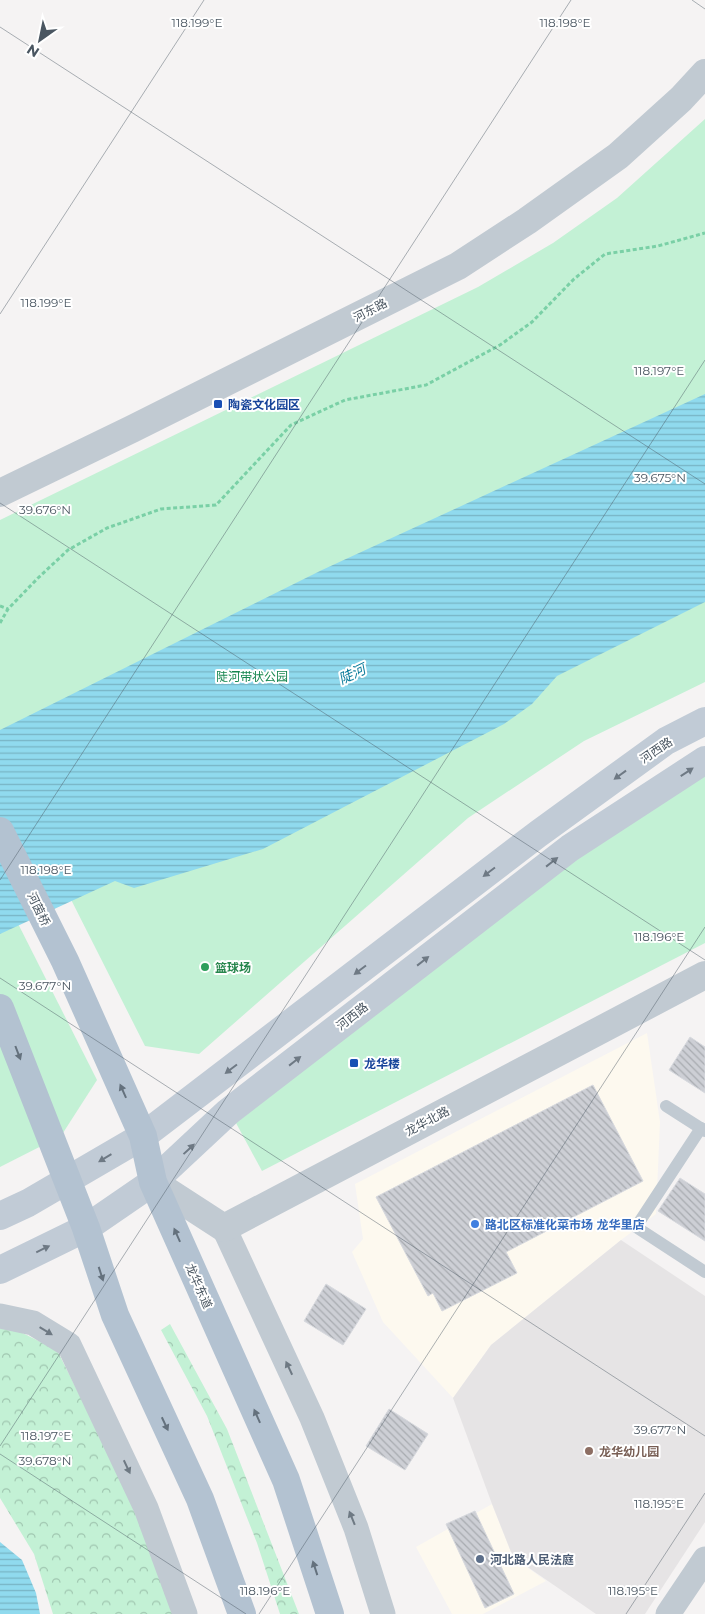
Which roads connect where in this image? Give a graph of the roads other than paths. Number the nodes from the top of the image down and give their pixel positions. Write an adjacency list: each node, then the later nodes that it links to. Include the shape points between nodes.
1 (705, 73): 2 (street, 河东路, via 618,156 458,266)
2 (0, 493)
3 (705, 721): 11 (main road, 河西路, one-way to 11, via 666,741 546,829)
4 (705, 760): 13 (main road, 河西路, one-way to 4, via 228,1112 570,848)
5 (0, 831): 6 (main road, 河茵桥)
6 (65, 961): 11 (main road, 龙华东道, one-way to 6)
7 (705, 975): 16 (street, 龙华北路)
8 (0, 1008): 12 (main road, one-way to 12)
9 (666, 1106): 10 (lane)
10 (703, 1130): 18 (lane, via 636,1227)
11 (143, 1136): 12 (main road, 河西路, one-way to 12); 13 (main road, 龙华东道)
12 (67, 1181): 14 (main road, 河西路); 15 (main road)
13 (153, 1182): 15 (main road, 河西路); 16 (street); 23 (main road, 龙华东道, one-way to 13, via 286,1480)
14 (0, 1216)
15 (86, 1228): 17 (main road, 河西路, one-way to 15); 22 (main road, one-way to 22, via 114,1315 200,1499)
16 (224, 1228): 24 (street, one-way to 16, via 356,1528 312,1418)
17 (0, 1270)
18 (705, 1272)
19 (0, 1316): 21 (street, one-way to 21, via 33,1323 69,1345 146,1508)
20 (702, 1571): 25 (street)
21 (185, 1614)
22 (242, 1614)
23 (330, 1614)
24 (383, 1614)
25 (668, 1614)

